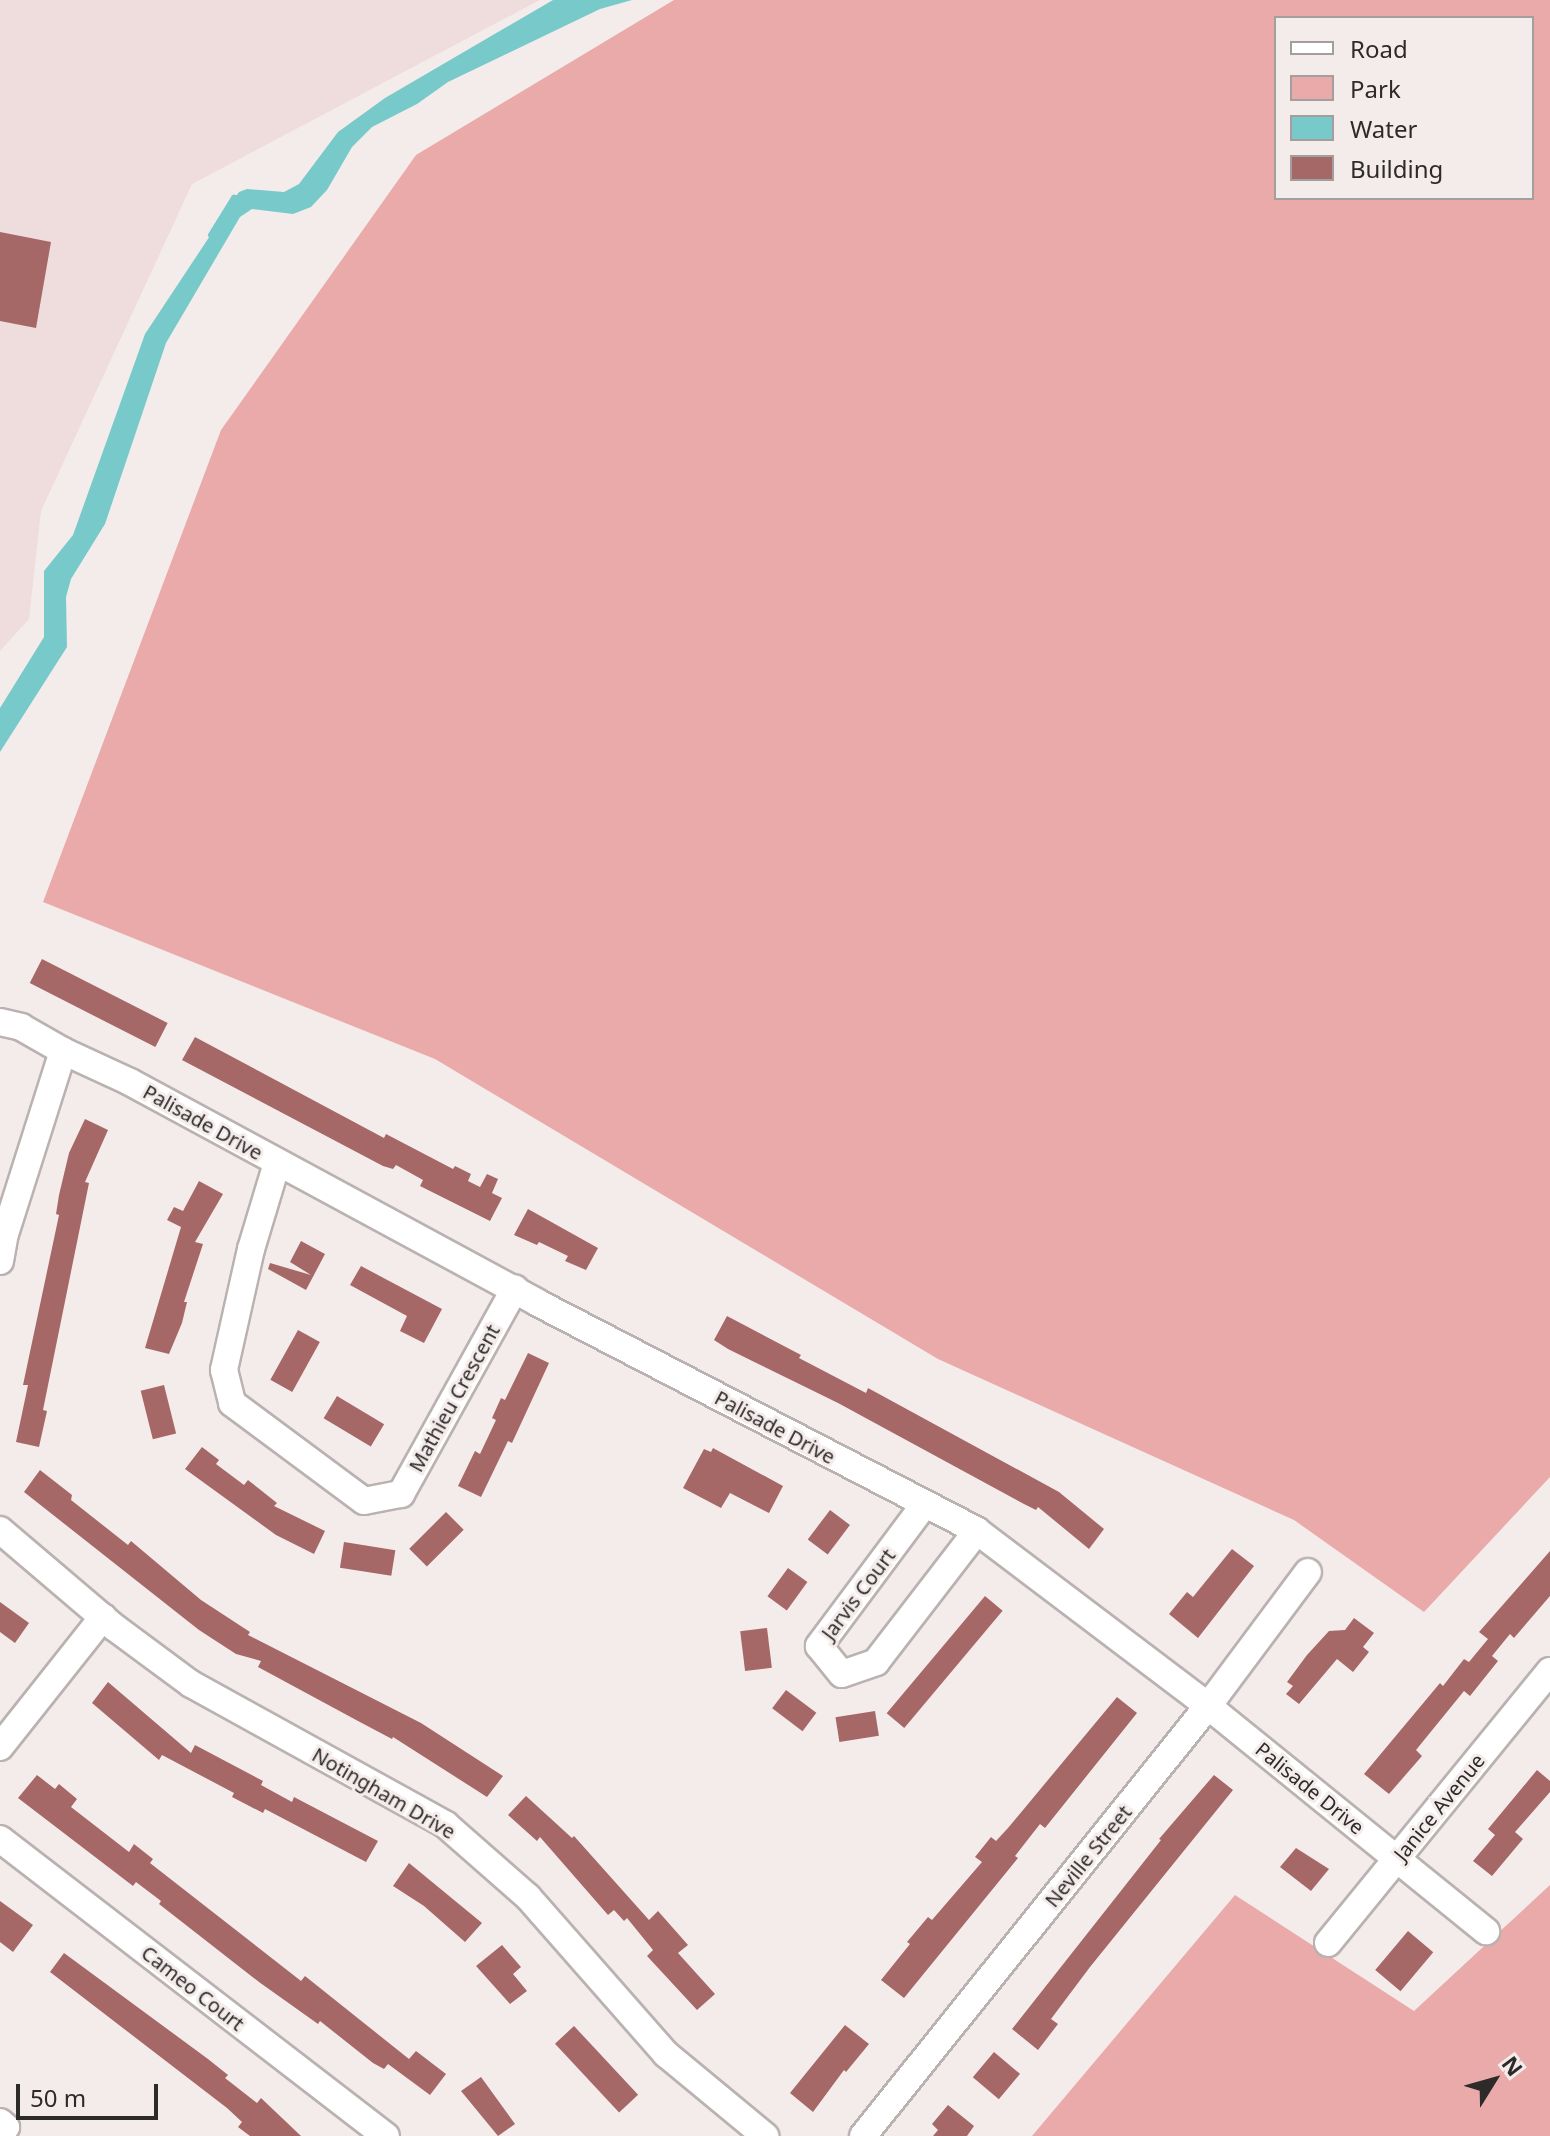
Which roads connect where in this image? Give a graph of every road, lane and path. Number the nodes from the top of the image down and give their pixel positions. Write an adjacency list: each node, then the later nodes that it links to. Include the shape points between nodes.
1 (0, 1022): 2 (street, Palisade Drive, via 21,1027)
2 (63, 1051): 3 (street, Palisade Drive); 4 (street)
3 (277, 1163): 5 (street, Palisade Drive); 5 (street, Mathieu Crescent, via 224,1370 232,1403 364,1501 401,1494)
4 (0, 1261)
5 (515, 1288): 6 (street, Palisade Drive)
6 (924, 1505): 8 (street, Palisade Drive); 8 (street, Jarvis Court, via 819,1646 842,1674 876,1662)
7 (0, 1530): 10 (street, Notingham Drive)
8 (977, 1531): 12 (street, Palisade Drive)
9 (1308, 1572): 12 (street, Neville Street)
10 (103, 1617): 13 (street); 19 (street, Notingham Drive, via 191,1684 446,1825 528,1897 666,2054)
11 (1550, 1671): 15 (street, Janice Avenue)
12 (1208, 1706): 15 (street, Palisade Drive); 20 (street, Neville Street)
13 (0, 1747)
14 (0, 1839): 18 (street, Cameo Court)
15 (1397, 1859): 16 (street, Palisade Drive); 17 (street, Janice Avenue)
16 (1486, 1931)
17 (1328, 1943)
18 (386, 2136)
19 (765, 2136)
20 (863, 2136)

